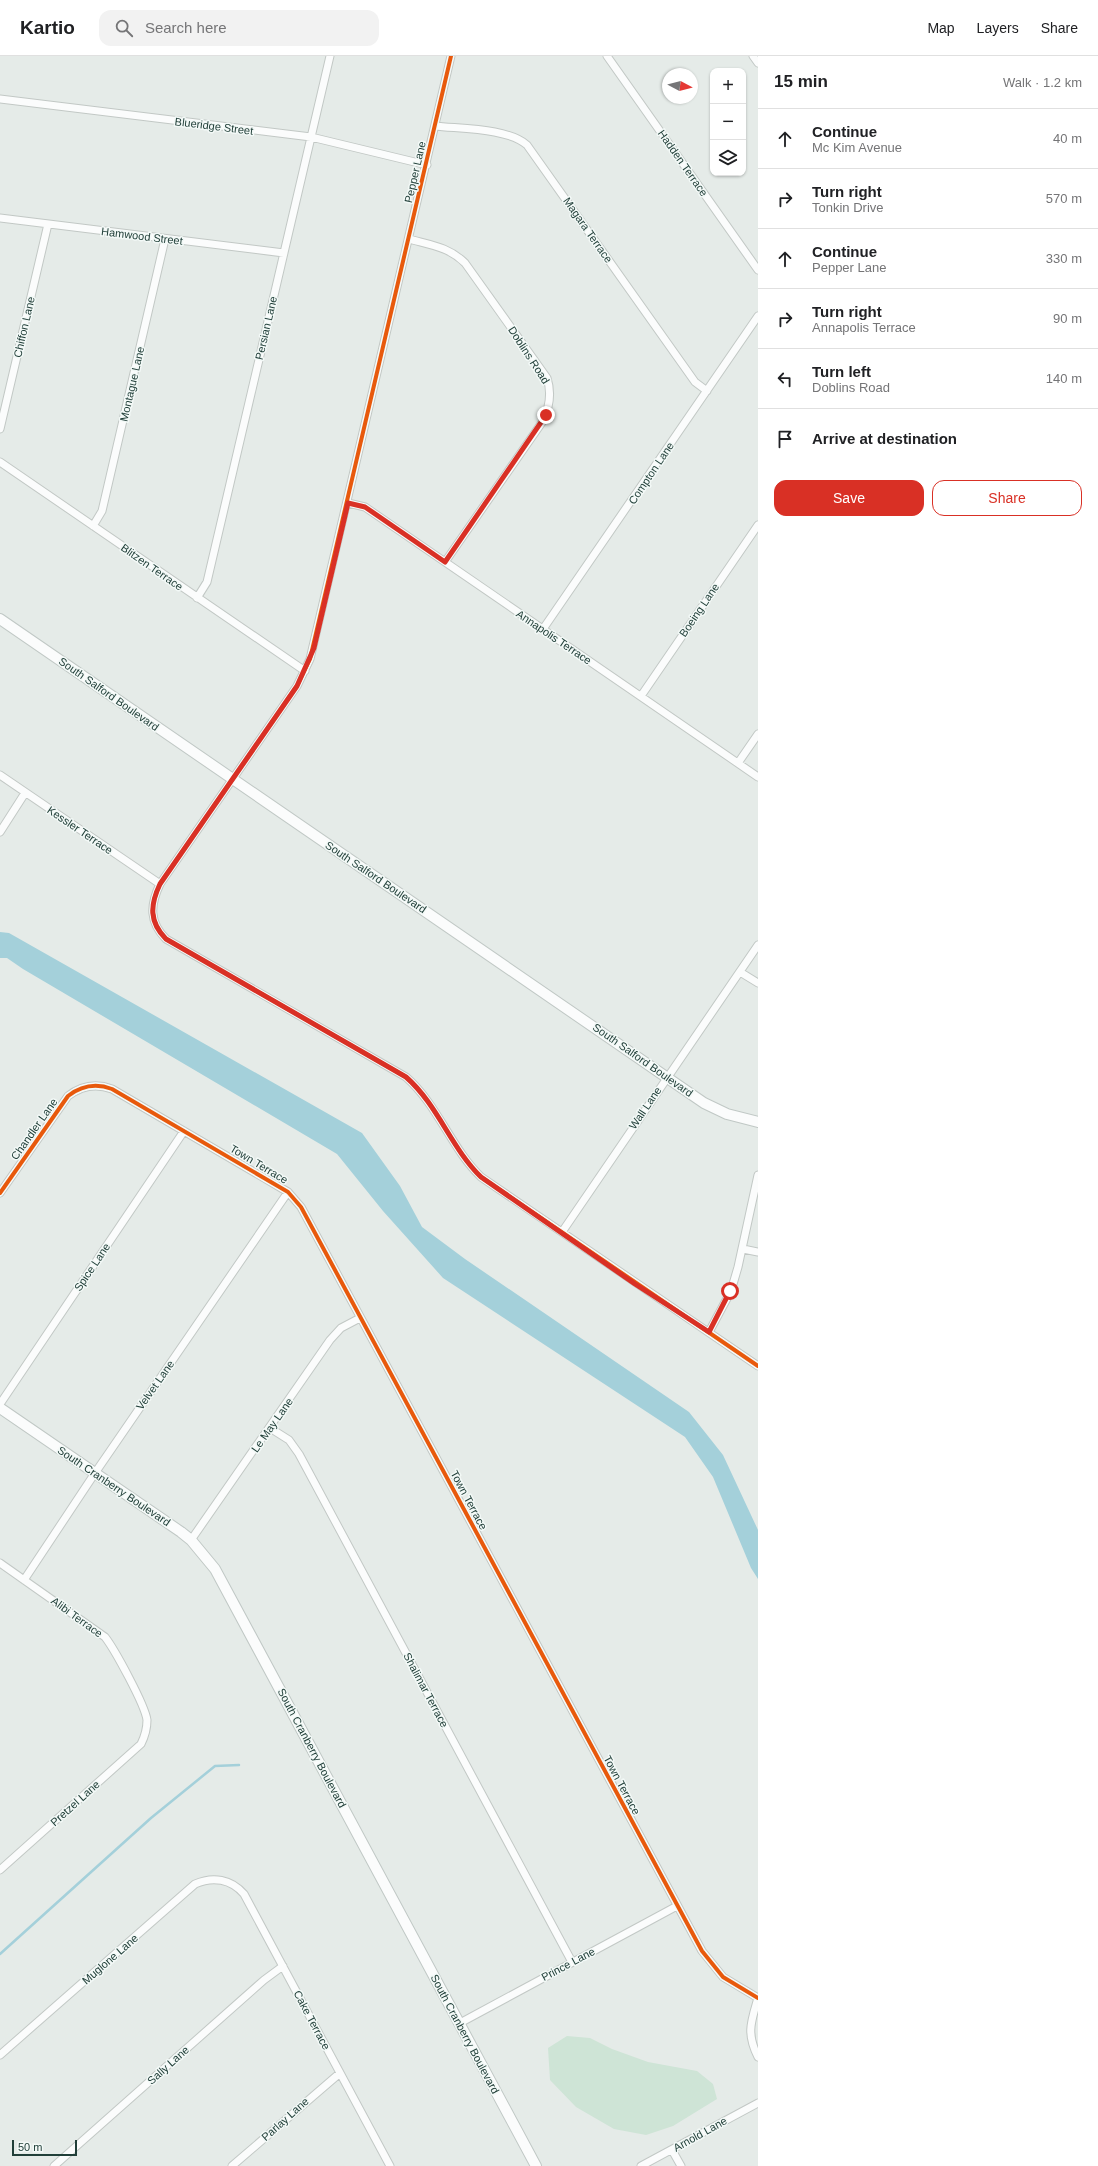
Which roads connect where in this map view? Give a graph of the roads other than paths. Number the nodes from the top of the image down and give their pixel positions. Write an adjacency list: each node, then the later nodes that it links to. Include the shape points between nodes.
1 (330, 56): 8 (street, Persian Lane)
2 (451, 56): 7 (street, Pepper Lane)
3 (608, 56): 15 (street, Hadden Terrace)
4 (753, 56): 5 (street)
5 (758, 63)
6 (0, 100): 8 (street, Blueridge Street)
7 (435, 126): 9 (street, Pepper Lane); 17 (street, Magara Terrace, via 506,134 527,145 695,382)
8 (311, 137): 9 (street, Blueridge Street); 14 (street, Persian Lane)
9 (426, 165): 13 (street, Pepper Lane)
10 (0, 218): 11 (street, Hamwood Street)
11 (48, 224): 12 (street, Hamwood Street); 18 (street, Chiffon Lane)
12 (165, 239): 14 (street, Hamwood Street); 22 (street, Montague Lane, via 102,511)
13 (409, 239): 20 (street, Pepper Lane); 23 (street, Doblins Road, via 445,248 465,263 547,378 551,393 549,408 543,421)
14 (284, 253): 24 (street, Persian Lane, via 207,582)
15 (758, 270)
16 (758, 316): 17 (street, Compton Lane)
17 (707, 391): 26 (street, Compton Lane)
18 (0, 429)
19 (0, 462): 22 (street, Blitzen Terrace)
20 (348, 503): 23 (street, Annapolis Terrace, via 365,507); 27 (street, Pepper Lane, via 314,648)
21 (758, 525): 28 (street, Boeing Lane)
22 (93, 526): 24 (street, Blitzen Terrace)
23 (445, 562): 26 (street, Annapolis Terrace)
24 (197, 598): 27 (street, Blitzen Terrace)
25 (0, 619): 33 (street, South Salford Boulevard)
26 (543, 629): 28 (street, Annapolis Terrace)
27 (305, 671): 33 (street, Pepper Lane)
28 (641, 696): 30 (street, Annapolis Terrace)
29 (758, 734): 30 (street)
30 (738, 763): 32 (street, Annapolis Terrace)
31 (0, 775): 34 (street, Kessler Terrace)
32 (758, 777)
33 (232, 779): 36 (street, Pepper Lane); 40 (street, South Salford Boulevard)
34 (25, 793): 35 (street); 36 (street, Kessler Terrace)
35 (0, 832)
36 (160, 884): 47 (street, Pepper Lane, via 153,900 153,917 156,927 166,939 406,1077 423,1094 476,1172)
37 (758, 945): 38 (street, Wall Lane)
38 (740, 972): 39 (street); 40 (street, Wall Lane)
39 (758, 983)
40 (667, 1076): 42 (street, South Salford Boulevard, via 718,1110); 47 (street, Wall Lane)
41 (91, 1086): 43 (street, Town Terrace, via 112,1089); 46 (street, Chandler Lane, via 81,1088 68,1096)
42 (758, 1122)
43 (184, 1131): 45 (street, Town Terrace); 53 (street, Spice Lane)
44 (758, 1175): 48 (street)
45 (288, 1192): 50 (street, Town Terrace, via 301,1207); 56 (street, Velvet Lane)
46 (0, 1193)
47 (562, 1232): 51 (street, Pepper Lane)
48 (743, 1249): 49 (street); 51 (street, via 730,1291)
49 (758, 1252)
50 (360, 1318): 55 (street, Le May Lane, via 341,1328 330,1340); 63 (street, Town Terrace)
51 (709, 1332): 52 (street, Pepper Lane)
52 (758, 1366)
53 (0, 1404)
54 (0, 1408): 56 (street, South Cranberry Boulevard)
55 (270, 1428): 57 (street, Le May Lane); 64 (street, Shalimar Terrace, via 289,1440 299,1454)
56 (95, 1473): 57 (street, South Cranberry Boulevard); 59 (street, Velvet Lane)
57 (191, 1540): 67 (street, South Cranberry Boulevard, via 222,1580)
58 (0, 1563): 59 (street, Alibi Terrace)
59 (24, 1580): 60 (street, Alibi Terrace, via 105,1637 145,1712)
60 (146, 1733): 61 (street, Pretzel Lane, via 141,1744)
61 (0, 1870)
62 (226, 1881): 65 (street, Cake Terrace, via 244,1894); 68 (street, Muglone Lane, via 210,1879 195,1884)
63 (677, 1906): 64 (street, Prince Lane); 66 (street, Town Terrace, via 714,1968 732,1984)
64 (572, 1962): 67 (street, Prince Lane)
65 (283, 1966): 70 (street, Cake Terrace); 73 (street, Sally Lane)
66 (758, 1998): 69 (street, via 750,2027 750,2036)
67 (460, 2023): 76 (street, South Cranberry Boulevard)
68 (0, 2056)
69 (758, 2057)
70 (340, 2072): 74 (street, Parlay Lane); 75 (street, Cake Terrace)
71 (758, 2103): 72 (street, Arnold Lane)
72 (672, 2150): 77 (street, Arnold Lane); 78 (street)
73 (54, 2166)
74 (232, 2166)
75 (390, 2166)
76 (536, 2166)
77 (641, 2166)
78 (681, 2166)

